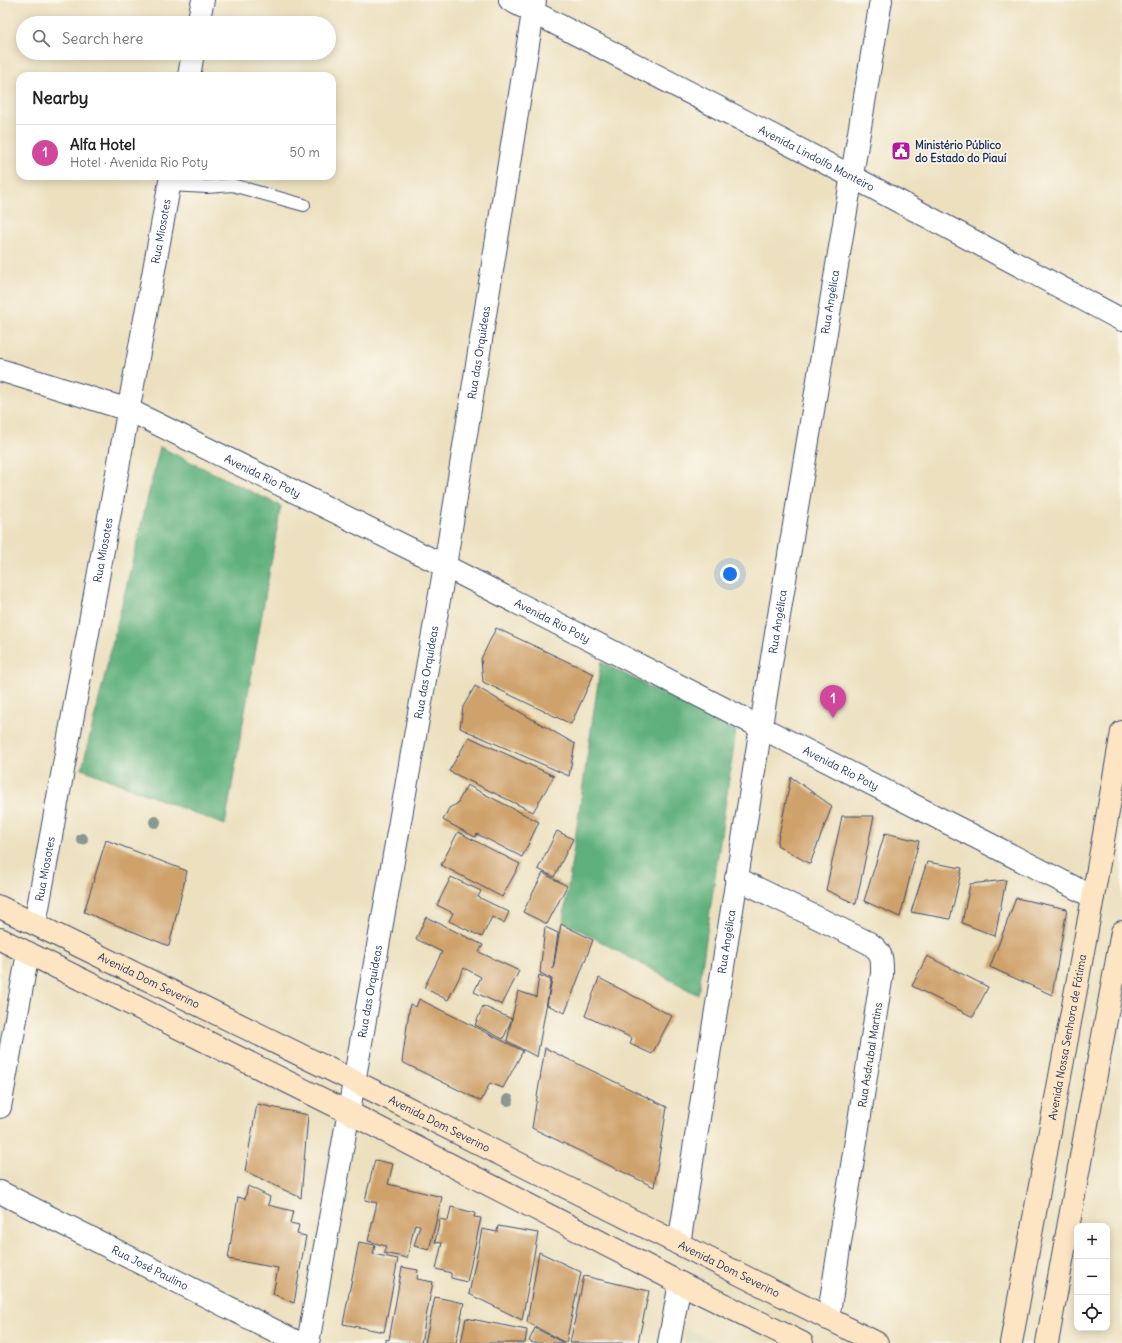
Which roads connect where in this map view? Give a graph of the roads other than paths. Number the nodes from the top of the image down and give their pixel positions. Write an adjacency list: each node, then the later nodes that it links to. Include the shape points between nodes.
1 (203, 0): 5 (street)
2 (510, 0): 4 (street, Avenida Lindolfo Monteiro)
3 (881, 0): 8 (street, Rua Angélica)
4 (534, 6): 8 (street, Avenida Lindolfo Monteiro); 14 (street, Rua das Orquídeas)
5 (200, 16)
6 (192, 60): 7 (street)
7 (190, 72)
8 (851, 176): 11 (street, Avenida Lindolfo Monteiro); 15 (street, Rua Angélica)
9 (170, 180): 10 (lane, via 207,187 232,185); 13 (street, Rua Miosotes)
10 (304, 205)
11 (1122, 320)
12 (0, 370): 13 (street, Avenida Rio Poty)
13 (129, 410): 14 (street, Avenida Rio Poty); 20 (street, Rua Miosotes)
14 (445, 566): 15 (street, Avenida Rio Poty); 24 (street, Rua das Orquídeas)
15 (760, 726): 17 (street, Rua Angélica); 18 (street, Avenida Rio Poty)
16 (1122, 732): 18 (main road, Avenida Nossa Senhora de Fátima)
17 (736, 878): 28 (street, Rua Angélica); 30 (street, Rua Asdrubal Martins, via 869,943 879,950 882,959 882,974)
18 (1093, 897): 36 (main road, Avenida Nossa Senhora de Fátima)
19 (0, 907): 20 (main road, Avenida Dom Severino)
20 (35, 924): 24 (main road, Avenida Dom Severino)
21 (1122, 932): 37 (main road)
22 (0, 939): 23 (main road)
23 (28, 953): 25 (street); 26 (main road)
24 (354, 1082): 26 (street, Rua das Orquídeas); 28 (main road, Avenida Dom Severino)
25 (0, 1107)
26 (348, 1112): 29 (main road); 32 (street, Rua das Orquídeas)
27 (0, 1192): 31 (street, Rua José Paulino)
28 (679, 1244): 30 (main road, Avenida Dom Severino)
29 (680, 1283): 33 (street); 34 (main road)
30 (828, 1319): 35 (main road, Avenida Dom Severino)
31 (299, 1343)
32 (308, 1343)
33 (669, 1343)
34 (802, 1343)
35 (877, 1343)
36 (1011, 1343)
37 (1047, 1343)

